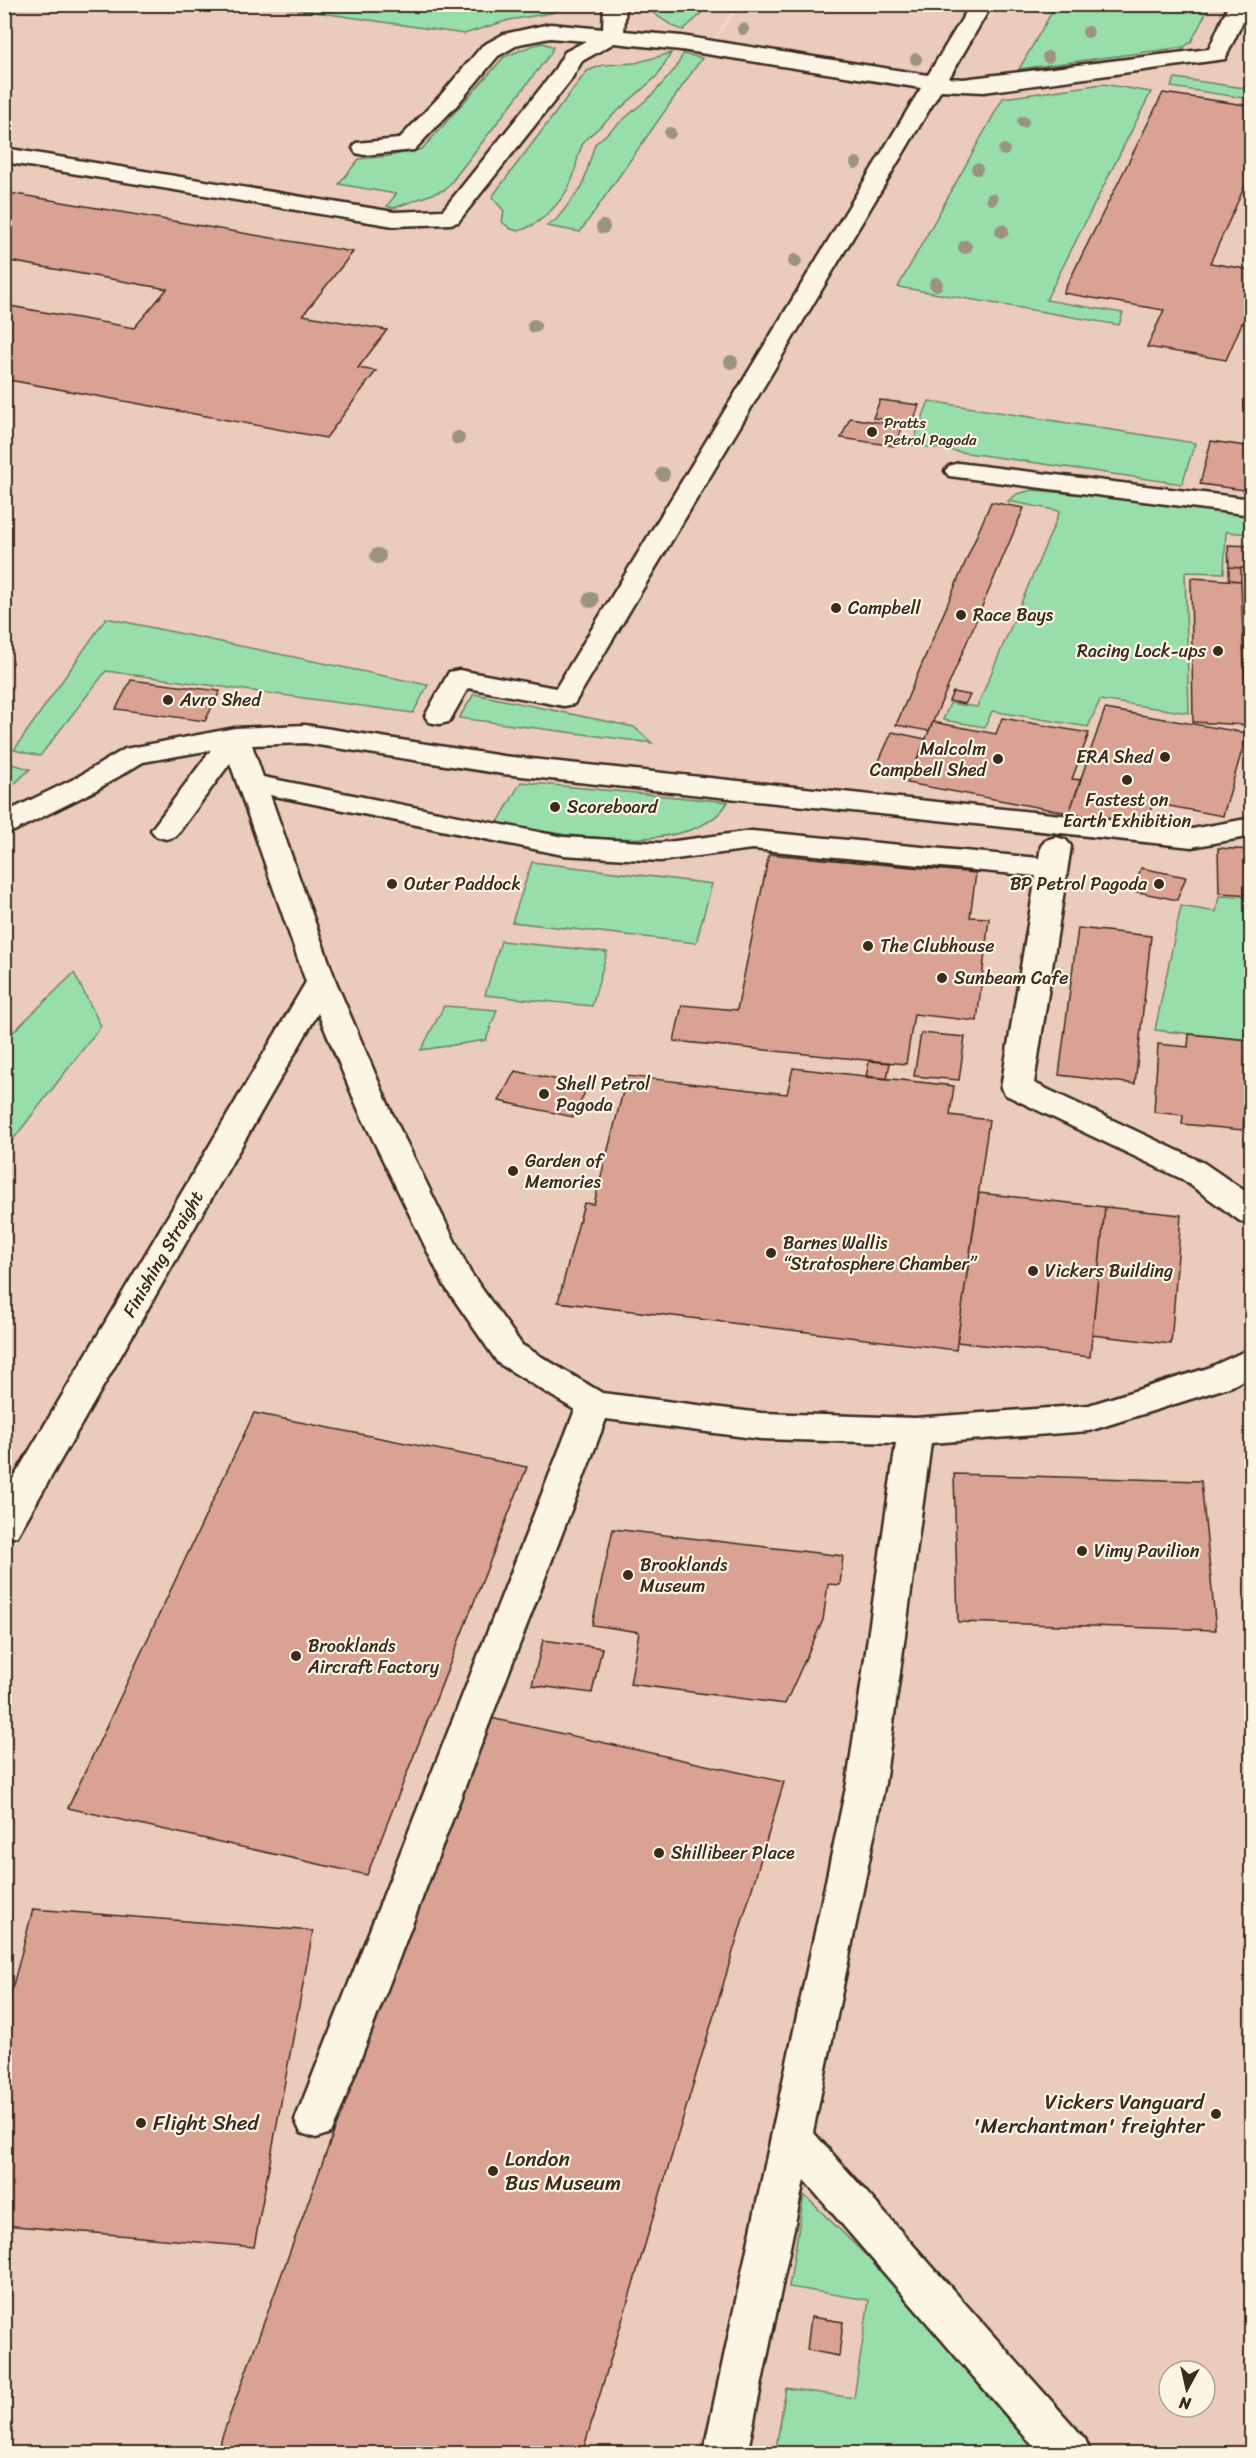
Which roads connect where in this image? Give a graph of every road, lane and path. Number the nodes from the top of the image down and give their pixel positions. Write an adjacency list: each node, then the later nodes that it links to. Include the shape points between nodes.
1 (615, 4): 4 (street)
2 (982, 4): 5 (street)
3 (1240, 4): 5 (street, via 1217,54 984,85)
4 (613, 35): 5 (street); 6 (street, via 550,31 512,39 490,51 406,145); 7 (street, via 573,57 450,217 394,219)
5 (934, 83): 10 (street, via 564,698 459,678)
6 (364, 148)
7 (4, 155)
8 (958, 471): 9 (street)
9 (1251, 507)
10 (439, 716)
11 (235, 737): 12 (street); 13 (street, via 305,734 503,765); 14 (street, via 135,755); 16 (street)
12 (252, 783): 17 (street, via 563,846 660,852 752,840); 18 (street)
13 (1060, 824): 15 (street, via 1192,838); 17 (street)
14 (4, 825)
15 (1251, 827)
16 (166, 830)
17 (1052, 868): 19 (street, via 1017,1088 1193,1171)
18 (321, 982): 21 (street, via 375,1111 456,1277 510,1354); 23 (street, Finishing Straight)
19 (1251, 1213)
20 (1251, 1359): 22 (street, via 1220,1377 1089,1418)
21 (594, 1405): 22 (street, via 761,1426); 24 (street)
22 (915, 1431): 25 (street, via 866,1783)
23 (4, 1526)
24 (316, 2120)
25 (791, 2136): 26 (street); 27 (street)
26 (725, 2454)
27 (1069, 2454)

